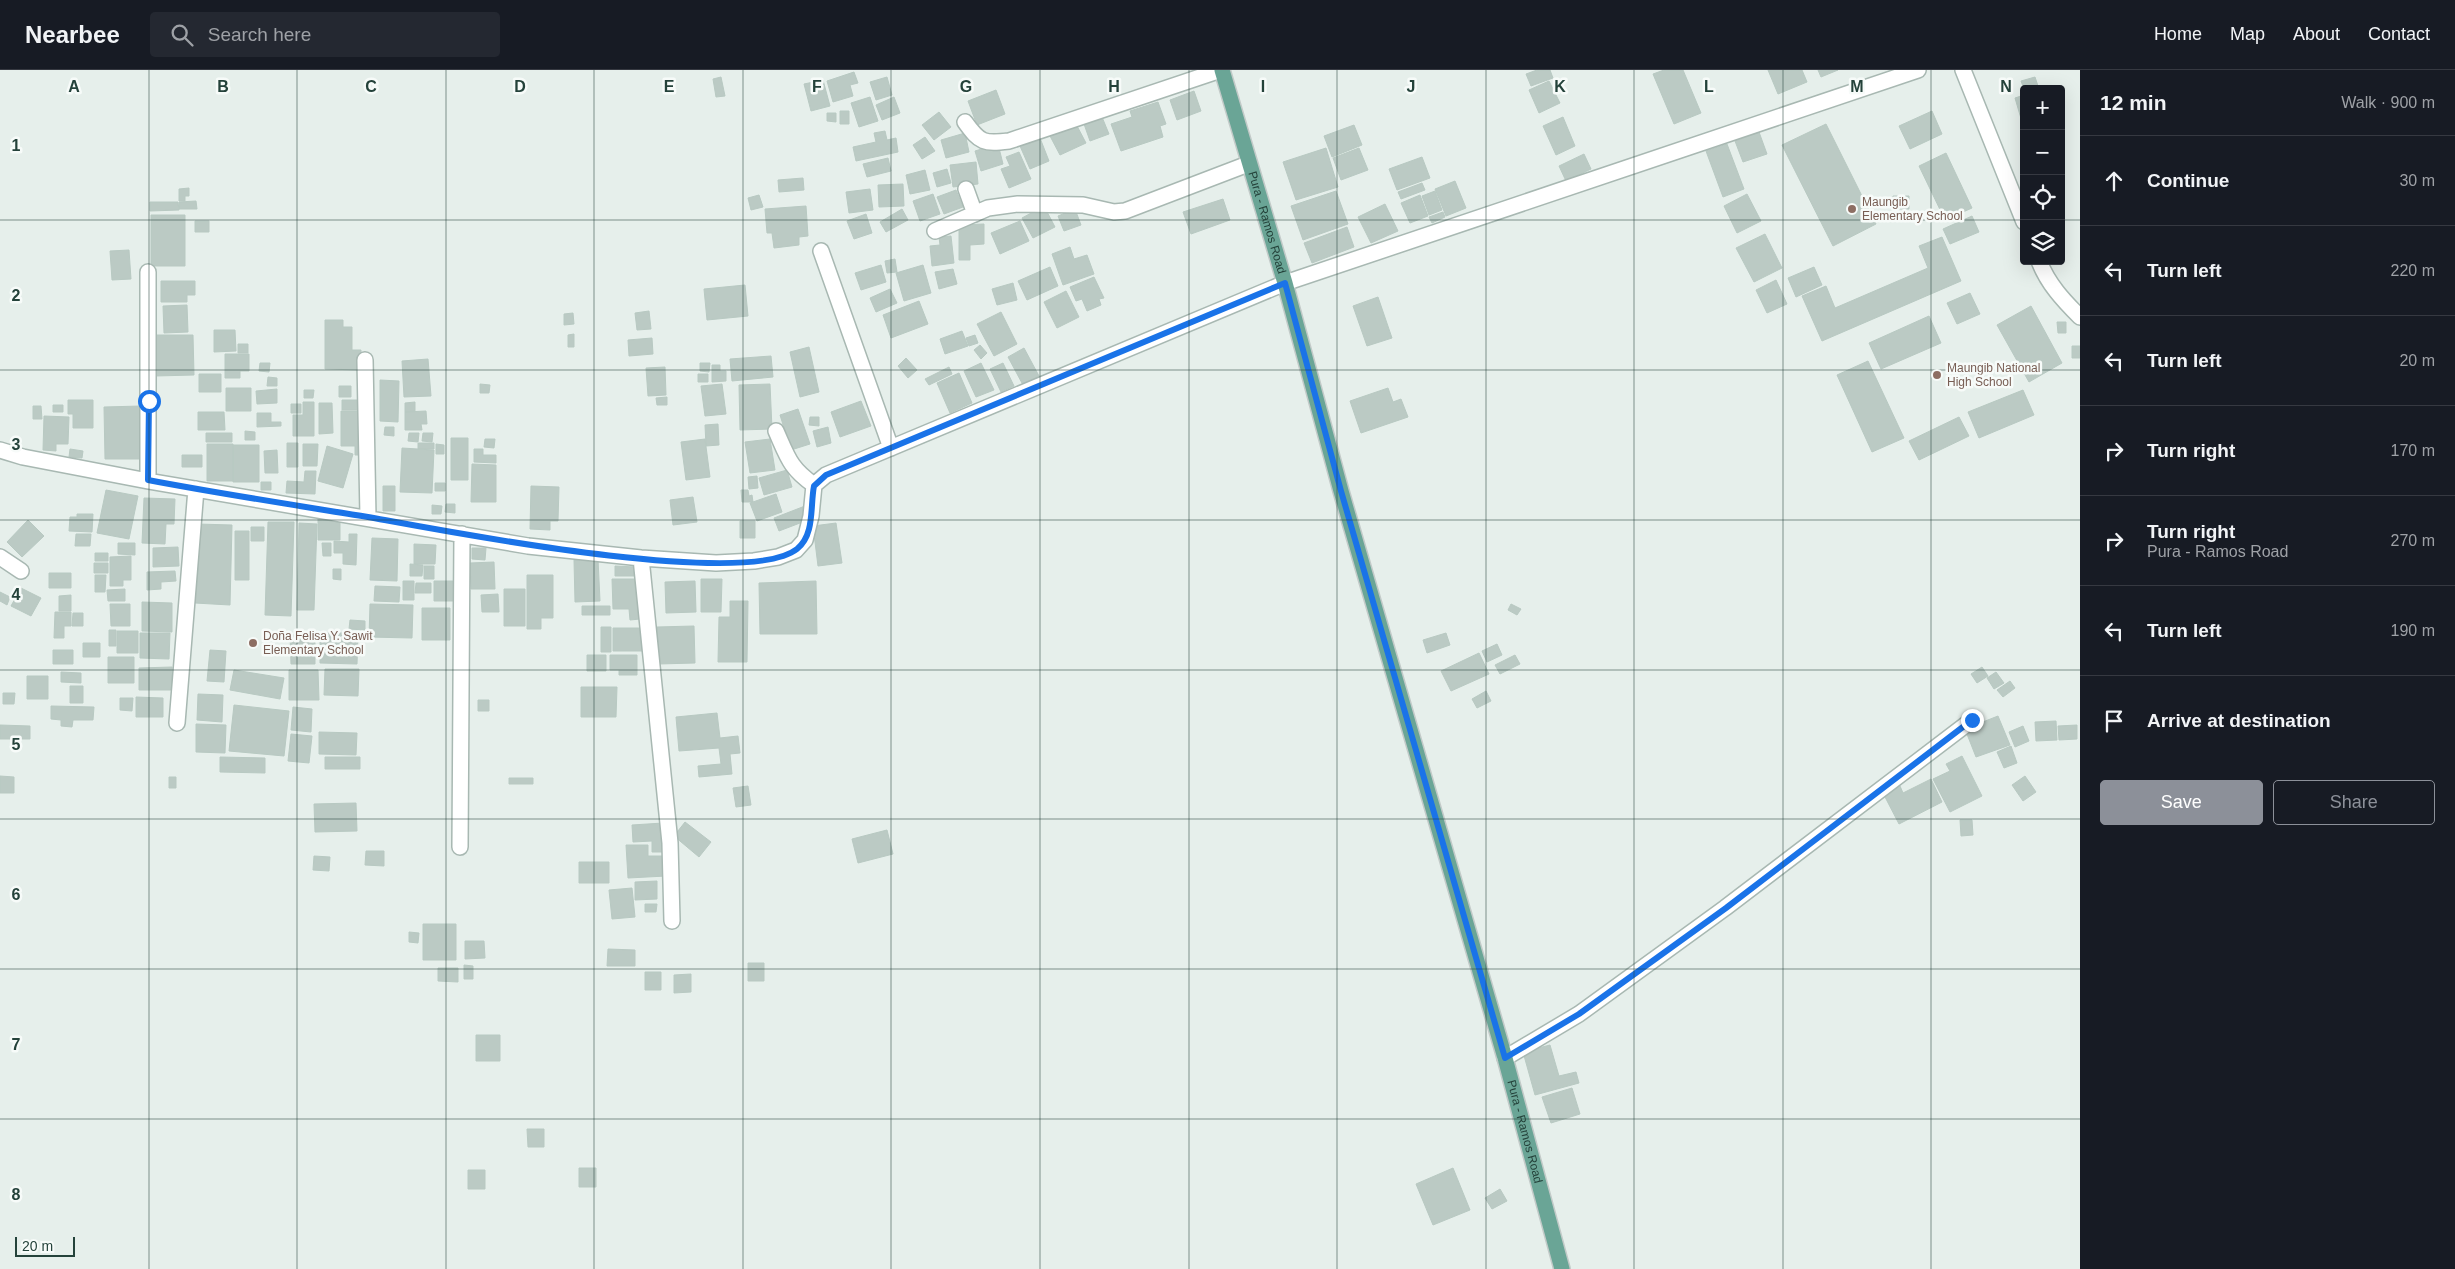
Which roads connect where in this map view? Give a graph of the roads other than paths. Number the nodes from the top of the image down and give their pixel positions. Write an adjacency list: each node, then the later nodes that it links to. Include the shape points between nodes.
1 (1221, 70): 4 (street, via 1009,141 985,142 976,138); 5 (main road, Pura - Ramos Road)
2 (1918, 70): 13 (street)
3 (1963, 70): 8 (street)
4 (965, 122)
5 (1248, 164): 7 (street, via 1125,211 1114,212 1083,204 1018,204 988,208); 13 (main road, Pura - Ramos Road)
6 (966, 189): 7 (street)
7 (975, 214): 9 (street)
8 (2023, 220)
9 (935, 231)
10 (822, 251): 17 (street)
11 (2041, 265): 14 (street, via 2046,278)
12 (148, 272): 19 (street)
13 (1285, 283): 17 (street); 31 (main road, Pura - Ramos Road, via 1341,491)
14 (2080, 317)
15 (366, 360): 22 (street)
16 (776, 431): 20 (street, via 790,464)
17 (891, 448): 20 (street, via 826,475)
18 (0, 450): 19 (street, via 23,458)
19 (148, 480): 21 (street)
20 (814, 486): 25 (street, via 807,535 796,550 778,557 738,562)
21 (196, 489): 22 (street); 28 (street)
22 (368, 517): 23 (street)
23 (462, 534): 25 (street, via 528,546); 29 (street)
24 (0, 557): 26 (street)
25 (641, 558): 30 (street, via 670,843)
26 (21, 571)
27 (1972, 720): 31 (street, via 1726,908 1587,1009)
28 (177, 723)
29 (460, 847)
30 (672, 921)
31 (1505, 1058): 32 (main road, Pura - Ramos Road)
32 (1562, 1269)

